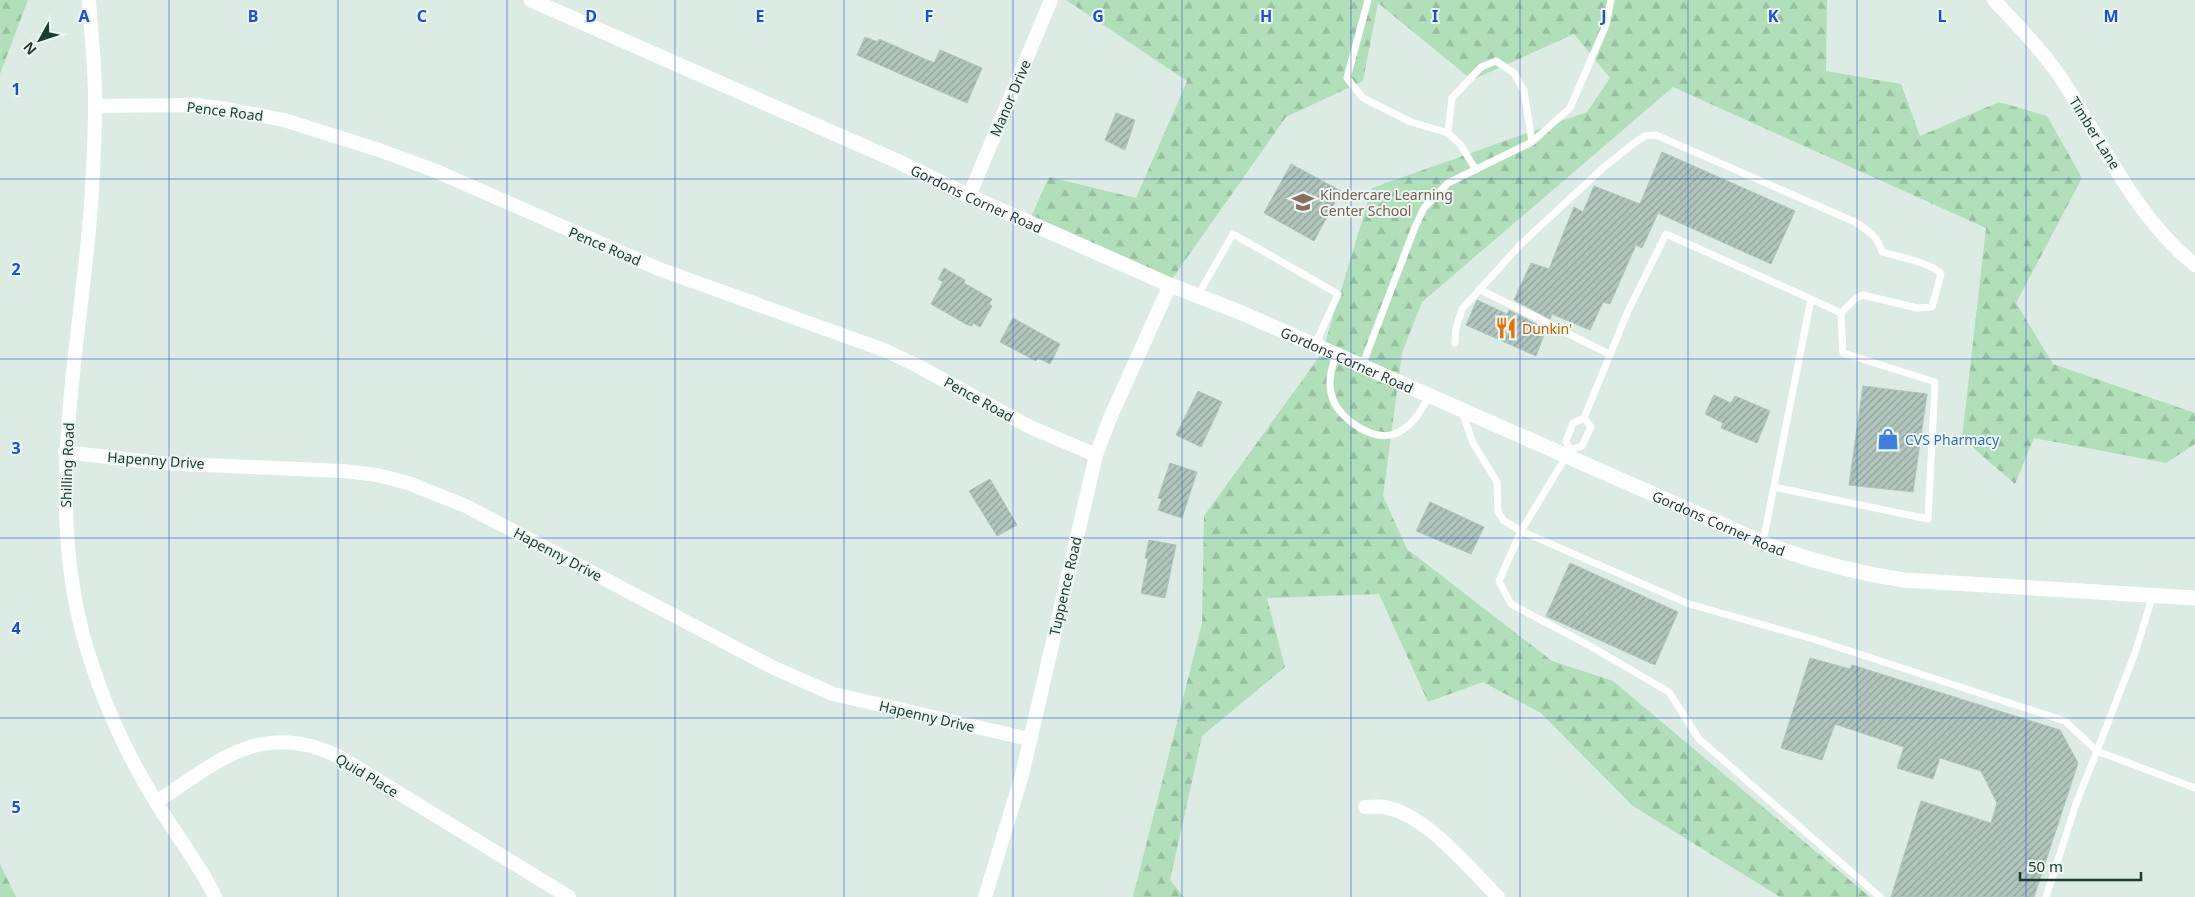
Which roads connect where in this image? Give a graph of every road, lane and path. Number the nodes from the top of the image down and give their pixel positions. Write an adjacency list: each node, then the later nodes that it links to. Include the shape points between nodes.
1 (89, 0): 7 (street, Shilling Road)
2 (531, 0): 11 (street, Gordons Corner Road, via 888,157)
3 (1051, 0): 11 (street, Manor Drive)
4 (1368, 0): 8 (lane, via 1347,78 1363,98 1411,122)
5 (1611, 0): 9 (lane, via 1606,25 1570,108)
6 (1994, 0): 12 (street, Timber Lane, via 2061,79 2156,227 2180,254)
7 (95, 106): 26 (street, Shilling Road, via 90,206); 28 (street, Pence Road, via 196,105 227,109 284,120 379,150 436,171 659,269 884,350 1030,428)
8 (1448, 133): 9 (lane, via 1452,98 1481,67 1496,61 1514,73 1524,91); 10 (lane, via 1460,144)
9 (1532, 142): 10 (lane)
10 (1476, 170): 22 (lane, via 1448,183 1424,208)
11 (969, 196): 13 (street, Gordons Corner Road)
12 (2195, 265)
13 (1170, 285): 15 (street, Gordons Corner Road); 28 (street, Tuppence Road)
14 (1479, 289): 17 (lane, via 1568,198 1637,141 1656,135 1855,222 1875,235 1882,252 1928,266 1941,274 1932,308 1917,308 1863,295); 18 (lane, via 1462,309); 21 (lane)
15 (1198, 295): 19 (street, Gordons Corner Road); 19 (lane, via 1233,234 1338,294)
16 (1811, 299): 17 (lane); 21 (lane, via 1666,234); 29 (lane)
17 (1842, 313): 29 (lane, via 1842,353 1935,382 1928,519)
18 (1455, 343)
19 (1315, 346): 20 (street, Gordons Corner Road)
20 (1336, 354): 22 (street, Gordons Corner Road); 23 (lane, via 1330,380 1334,402 1345,416 1374,434 1389,436 1408,426 1419,415)
21 (1609, 354): 25 (lane)
22 (1362, 366): 23 (street, Gordons Corner Road)
23 (1430, 395): 24 (street, Gordons Corner Road)
24 (1461, 409): 27 (street, Gordons Corner Road); 30 (lane, via 1473,443 1497,482 1498,511 1503,520)
25 (1584, 418): 27 (lane, via 1573,423 1566,441); 27 (lane, via 1591,427 1582,446)
26 (65, 452): 34 (street, Hapenny Drive, via 159,463 343,471 408,483 466,506 772,667 833,694); 37 (street, Shilling Road, via 67,539 83,633 114,722)
27 (1568, 453): 30 (lane); 31 (street, Gordons Corner Road)
28 (1096, 455): 34 (street, Tuppence Road)
29 (1774, 487): 31 (lane)
30 (1521, 531): 35 (lane, via 1689,604 1813,639 2065,721); 43 (lane, via 1499,581 1511,604 1670,692 1699,739)
31 (1763, 542): 32 (street, Gordons Corner Road, via 1812,561 1904,580)
32 (2153, 595): 33 (street, Gordons Corner Road); 35 (lane, via 2135,653)
33 (2195, 598)
34 (1030, 739): 41 (street, Tuppence Road, via 1008,827)
35 (2097, 751): 36 (lane); 44 (lane)
36 (2195, 788)
37 (156, 802): 39 (street, Shilling Road); 40 (street, Quid Place, via 247,747 280,741 311,745 340,757)
38 (1365, 807): 42 (street, via 1385,807 1421,824)
39 (215, 897)
40 (569, 897)
41 (985, 897)
42 (1498, 897)
43 (1880, 897)
44 (2046, 897)

